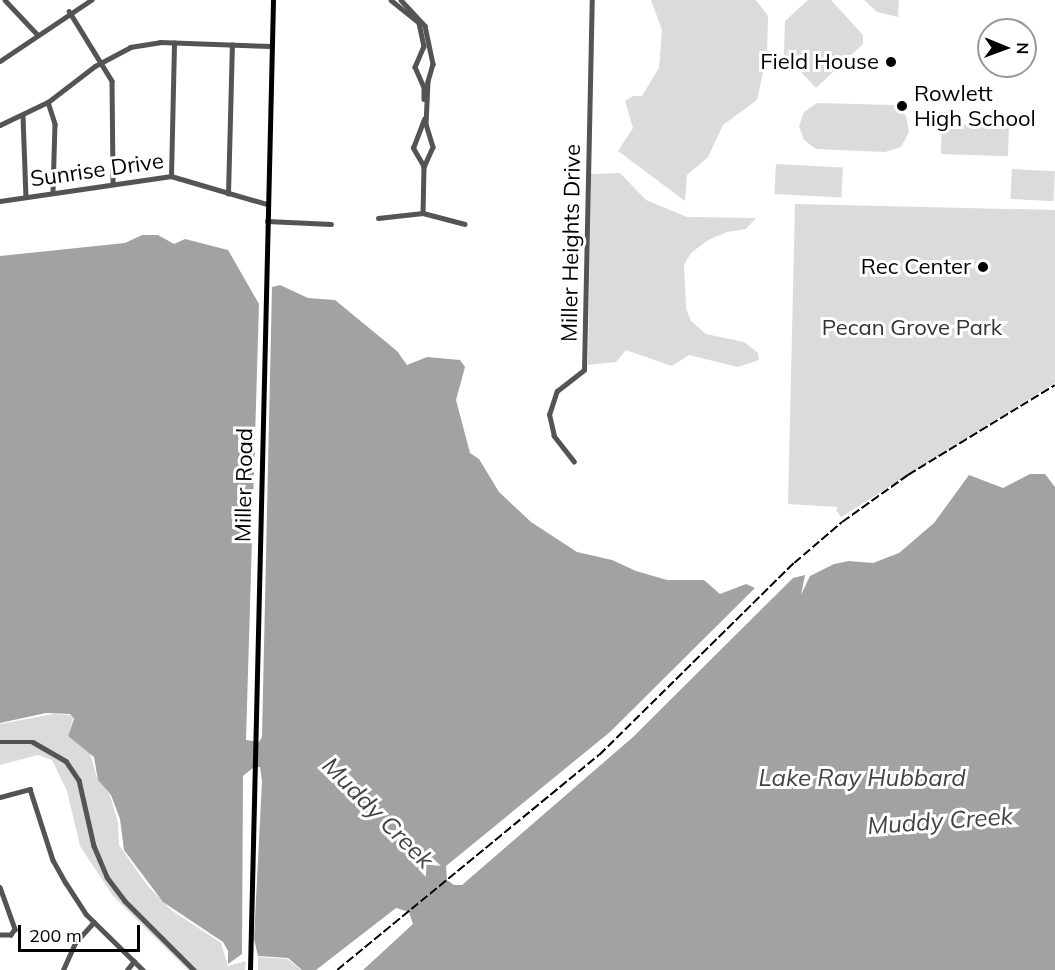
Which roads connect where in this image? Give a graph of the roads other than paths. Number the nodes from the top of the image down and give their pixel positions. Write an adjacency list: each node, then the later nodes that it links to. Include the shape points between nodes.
1 (4, 0): 9 (street)
2 (91, 0): 7 (street)
3 (273, 0): 12 (main road, Miller Road)
4 (391, 0): 8 (street)
5 (401, 0): 8 (street)
6 (592, 0): 32 (street, Miller Heights Drive, via 584,370 557,390 549,415 554,436)
7 (69, 11): 9 (street); 14 (street)
8 (418, 18): 16 (street, via 434,64); 16 (street, via 424,46 415,67)
9 (38, 35): 13 (street)
10 (174, 43): 11 (street); 14 (street, via 139,44); 20 (street)
11 (232, 45): 12 (street); 23 (street)
12 (271, 46): 26 (main road, Miller Road)
13 (0, 61)
14 (102, 61): 15 (street); 21 (street, via 114,88)
15 (48, 102): 17 (street); 22 (street, via 55,124)
16 (426, 102): 19 (street, via 426,124 433,147); 19 (street, via 413,148)
17 (22, 116): 18 (street); 24 (street)
18 (0, 125)
19 (424, 167): 27 (street)
20 (171, 176): 21 (street, Sunrise Drive); 23 (street, Sunrise Drive)
21 (113, 183): 22 (street, Sunrise Drive)
22 (53, 193): 24 (street, Sunrise Drive)
23 (228, 194): 26 (street, Sunrise Drive)
24 (26, 197): 25 (street, Sunrise Drive)
25 (0, 201)
26 (267, 204): 29 (main road, Miller Road)
27 (423, 213): 28 (street); 31 (street)
28 (378, 218)
29 (267, 221): 30 (street); 43 (main road, Miller Road)
30 (331, 224)
31 (465, 224)
32 (574, 462)
33 (0, 742): 42 (street, via 33,742 66,761 79,780 94,846 107,877 125,901)
34 (0, 797): 36 (street, via 30,789 35,795 52,860)
35 (0, 887): 37 (street, via 15,929 11,935)
36 (94, 922): 38 (street); 39 (street, via 75,943)
37 (0, 935)
38 (134, 961): 40 (street); 41 (street)
39 (63, 970)
40 (127, 970)
41 (143, 970)
42 (194, 970)
43 (250, 970)

